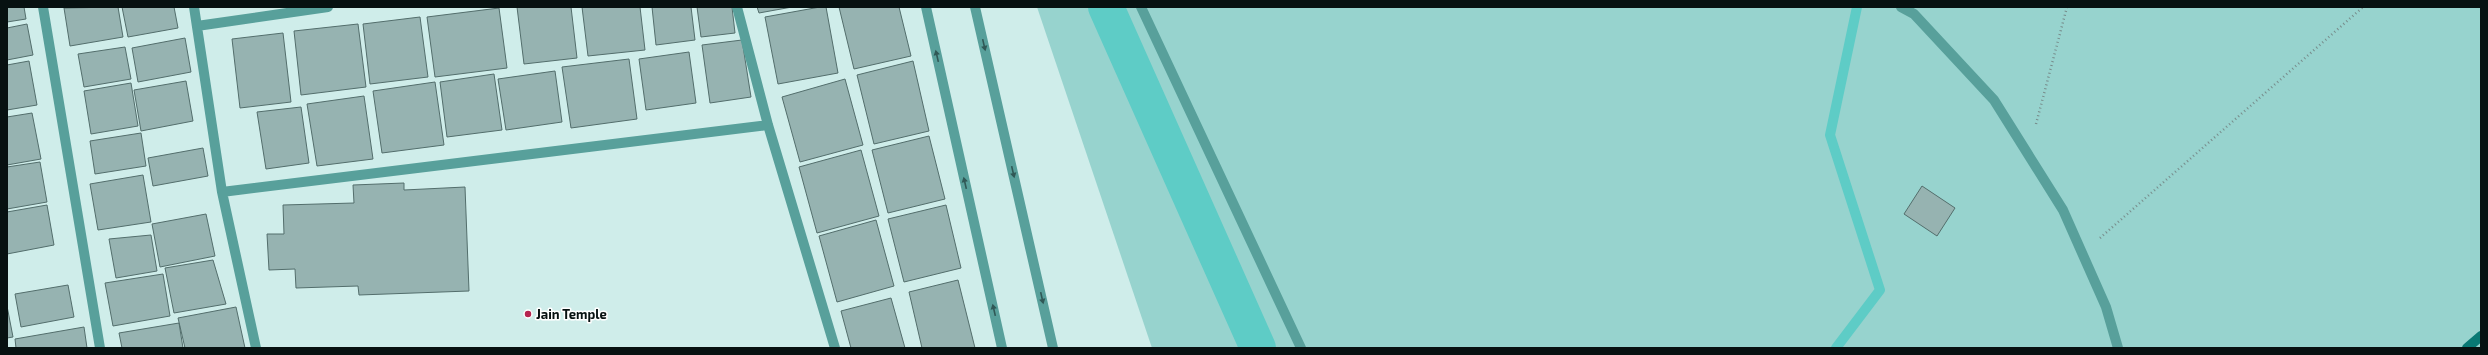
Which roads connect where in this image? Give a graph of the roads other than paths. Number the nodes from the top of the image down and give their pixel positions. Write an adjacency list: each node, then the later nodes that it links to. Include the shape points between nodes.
1 (43, 7): 13 (street)
2 (194, 7): 9 (street)
3 (328, 7): 9 (street)
4 (737, 7): 10 (street)
5 (926, 7): 16 (street, one-way to 5)
6 (975, 7): 17 (street, one-way to 17)
7 (1140, 7): 18 (street)
8 (1901, 7): 19 (street, via 1914,14 1994,100 2028,153 2063,210 2083,253 2106,307)
9 (197, 26): 11 (street)
10 (768, 125): 11 (street); 15 (street)
11 (222, 192): 14 (street)
12 (2481, 336): 20 (main road)
13 (100, 348)
14 (256, 348)
15 (834, 348)
16 (1002, 348)
17 (1052, 348)
18 (1301, 348)
19 (2118, 348)
20 (2467, 348)

